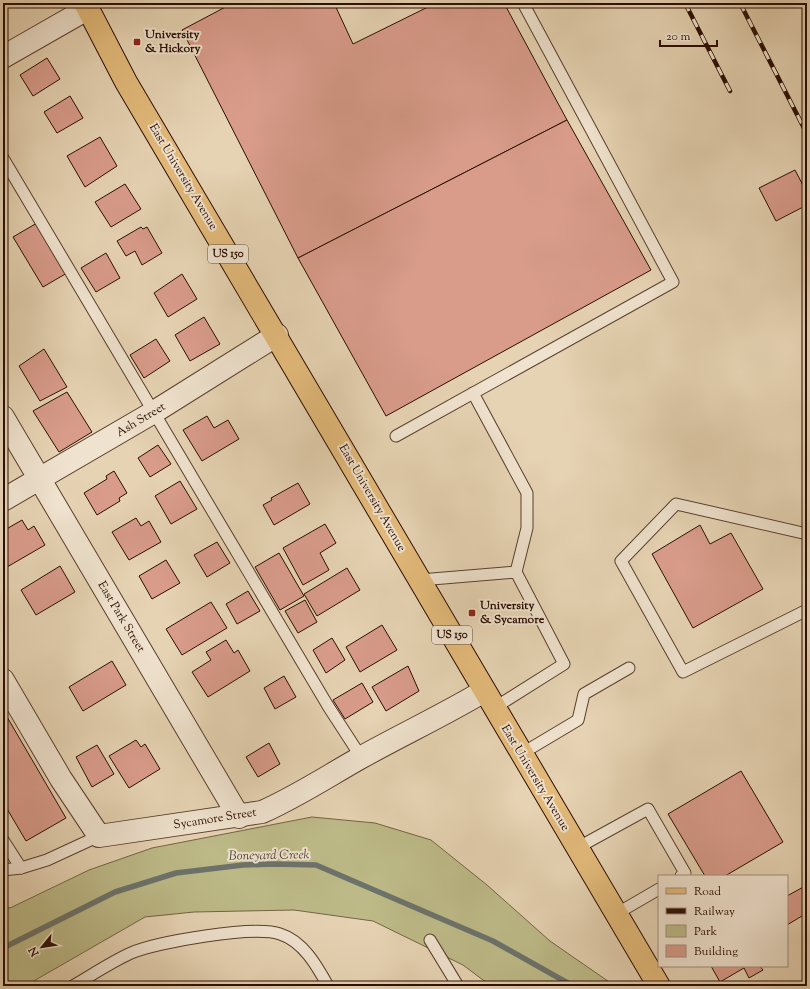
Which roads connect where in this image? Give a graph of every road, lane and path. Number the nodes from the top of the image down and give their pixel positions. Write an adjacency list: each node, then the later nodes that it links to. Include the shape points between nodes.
1 (523, 3): 6 (lane, via 673,282)
2 (88, 4): 3 (street); 5 (main road, East University Avenue / US 150, via 130,88)
3 (3, 57)
4 (3, 158): 7 (lane)
5 (277, 335): 7 (street, Ash Street); 14 (main road, East University Avenue / US 150)
6 (473, 393): 9 (lane); 13 (lane, via 527,493 527,528)
7 (154, 412): 10 (street, Ash Street); 20 (lane)
8 (3, 417): 10 (street, East Park Street)
9 (396, 436)
10 (40, 479): 11 (street, Ash Street); 21 (street, East Park Street)
11 (3, 500)
12 (807, 534): 15 (lane, via 676,504 621,561 683,672)
13 (516, 572): 14 (lane); 18 (lane, via 564,664)
14 (420, 580): 18 (main road, East University Avenue / US 150)
15 (807, 610)
16 (629, 668): 19 (lane, via 584,694 578,720)
17 (3, 680): 22 (street, via 61,779)
18 (489, 699): 19 (main road, East University Avenue / US 150); 20 (street, Sycamore Street, via 451,711)
19 (521, 754): 24 (main road, East University Avenue / US 150)
20 (361, 757): 21 (street, Sycamore Street, via 283,803 262,812)
21 (239, 817): 22 (street, Sycamore Street)
22 (99, 836): 25 (lane, via 47,860)
23 (3, 840): 25 (lane)
24 (577, 848): 27 (lane, via 648,809 685,873); 29 (main road, East University Avenue / US 150)
25 (21, 868): 26 (lane)
26 (3, 870)
27 (682, 875)
28 (658, 890): 29 (lane)
29 (616, 914): 35 (main road, East University Avenue / US 150)
30 (430, 940): 34 (lane)
31 (85, 983): 32 (lane); 33 (lane, via 131,953 144,949 193,938 258,931 280,934 295,942 314,962)
32 (73, 986)
33 (328, 986)
34 (458, 986)
35 (659, 986)

